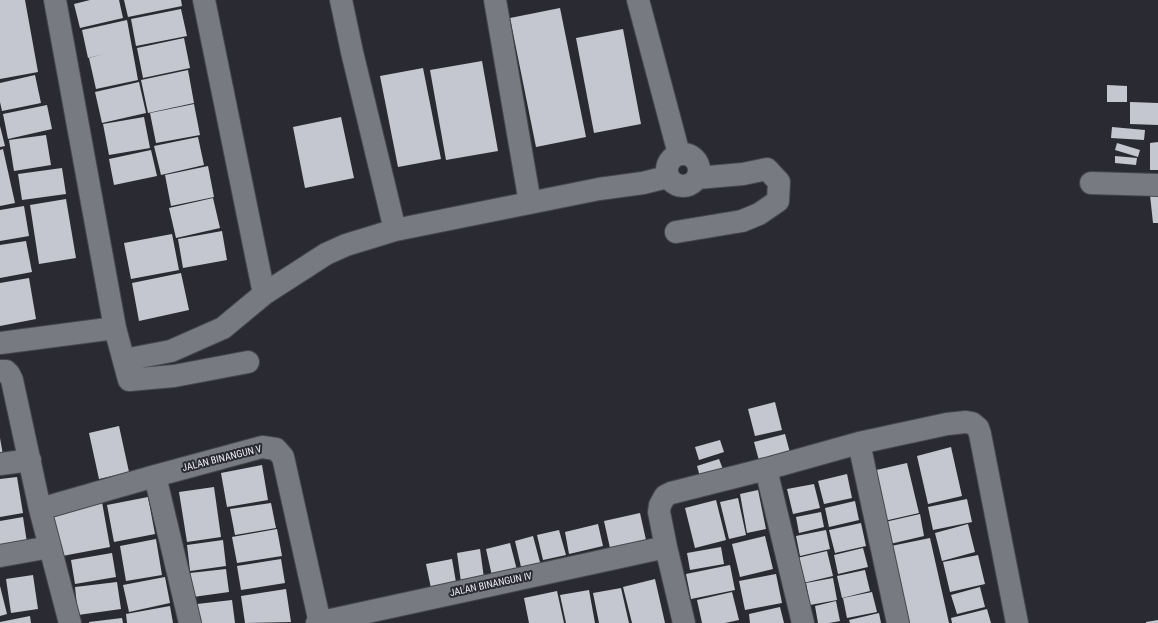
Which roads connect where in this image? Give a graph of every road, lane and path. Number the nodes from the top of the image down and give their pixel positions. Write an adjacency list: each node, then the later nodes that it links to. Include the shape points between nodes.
1 (55, 0): 15 (street)
2 (204, 0): 14 (street)
3 (341, 0): 12 (street)
4 (495, 0): 11 (street)
5 (638, 0): 6 (street)
6 (679, 154): 7 (street, via 672,157 668,163); 8 (street, via 687,154 698,164)
7 (667, 177): 8 (street, via 678,187 693,184); 11 (street)
8 (697, 178): 13 (street, via 767,169 779,182 778,201 759,214 742,221)
9 (1091, 183): 10 (street)
10 (1158, 185)
11 (530, 203): 12 (street)
12 (395, 230): 14 (street, via 326,254)
13 (676, 232)
14 (264, 294): 17 (street, via 223,328 171,351)
15 (115, 328): 16 (street); 17 (street)
16 (0, 343)
17 (124, 360): 18 (street, via 129,380 174,376)
18 (248, 362)
19 (0, 371): 21 (street, via 10,374)
20 (859, 443): 23 (street); 34 (street); 35 (street, via 947,424 966,422 978,428)
21 (30, 460): 22 (street); 25 (street)
22 (0, 464)
23 (766, 469): 27 (street, via 665,496 659,512); 33 (street)
24 (155, 476): 25 (street, JALAN BINANGUN V); 30 (street); 31 (street, JALAN BINANGUN V, via 262,447 280,451)
25 (40, 509): 26 (street)
26 (50, 547): 28 (street); 29 (street)
27 (666, 547): 31 (street, JALAN BINANGUN IV); 32 (street)
28 (0, 556)
29 (70, 623)
30 (190, 623)
31 (319, 623)
32 (684, 623)
33 (803, 623)
34 (898, 623)
35 (1017, 623)

